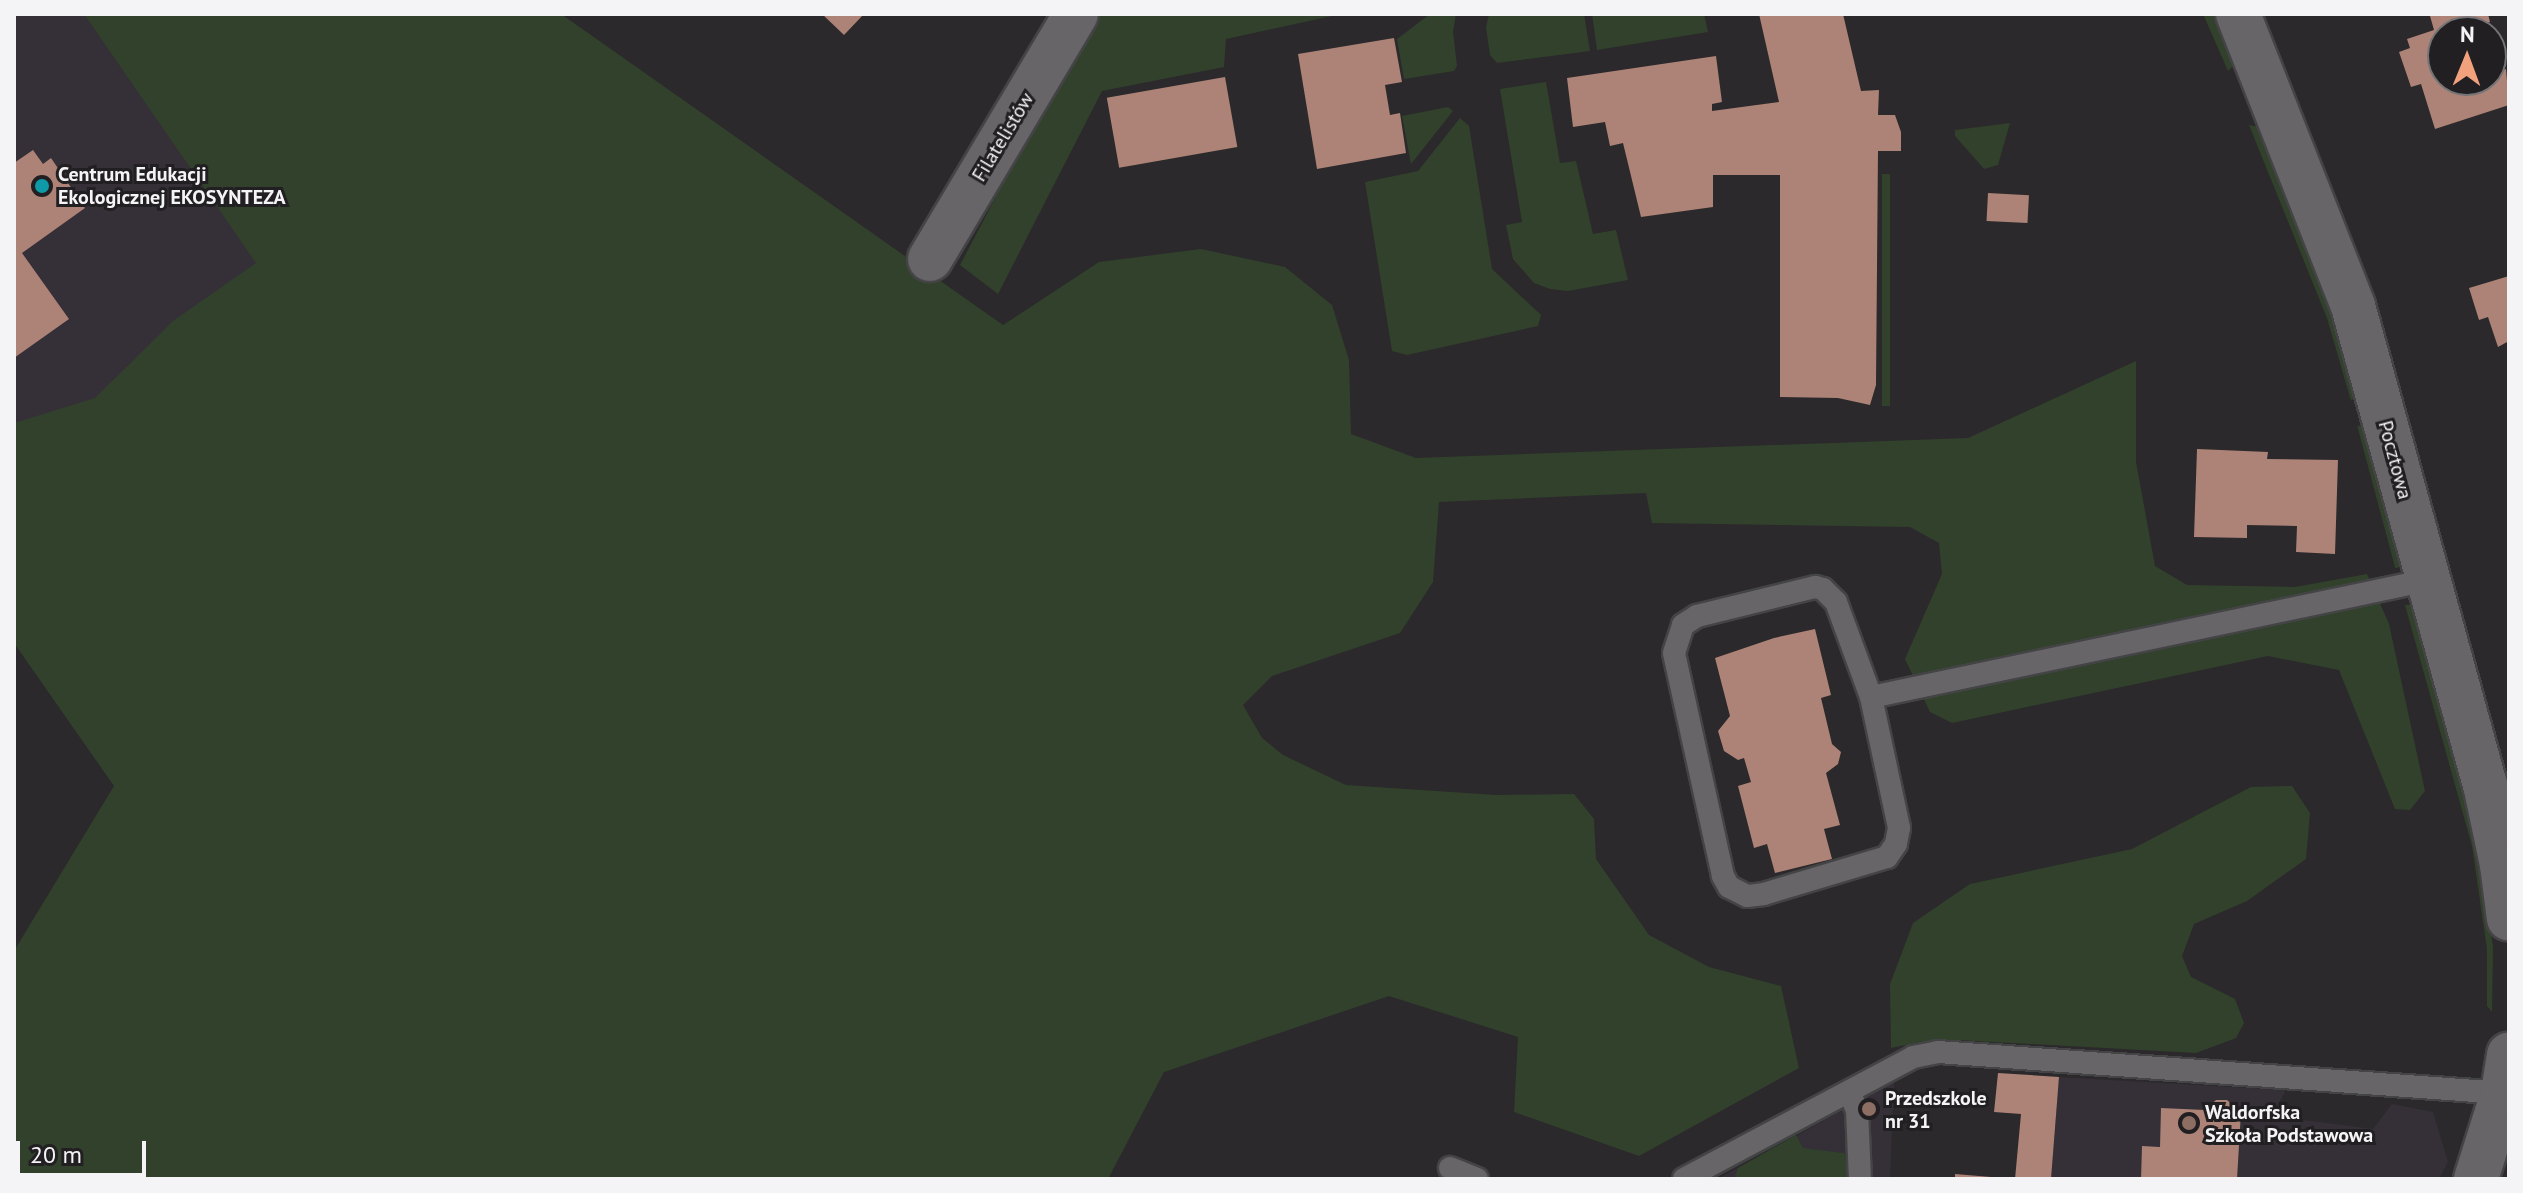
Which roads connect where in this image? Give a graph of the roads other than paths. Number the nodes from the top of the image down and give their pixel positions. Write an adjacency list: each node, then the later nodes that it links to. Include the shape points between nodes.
1 (1076, 14): 3 (street, Filatelistów)
2 (2238, 14): 4 (street, Pocztowa, via 2353,306)
3 (930, 259)
4 (2428, 580): 5 (lane); 6 (street, Pocztowa)
5 (1871, 697): 5 (lane, via 1836,602 1823,589 1697,616 1683,625 1674,653 1729,887 1747,896 1764,894 1887,857 1899,828)
6 (2497, 783): 7 (street, Pocztowa)
7 (2509, 919)
8 (2506, 1074): 9 (lane, via 1938,1052 1913,1057); 11 (street)
9 (1849, 1092): 13 (lane); 14 (lane, via 1857,1110)
10 (1450, 1168): 12 (lane)
11 (2490, 1170)
12 (1477, 1179)
13 (1684, 1179)
14 (1860, 1179)

